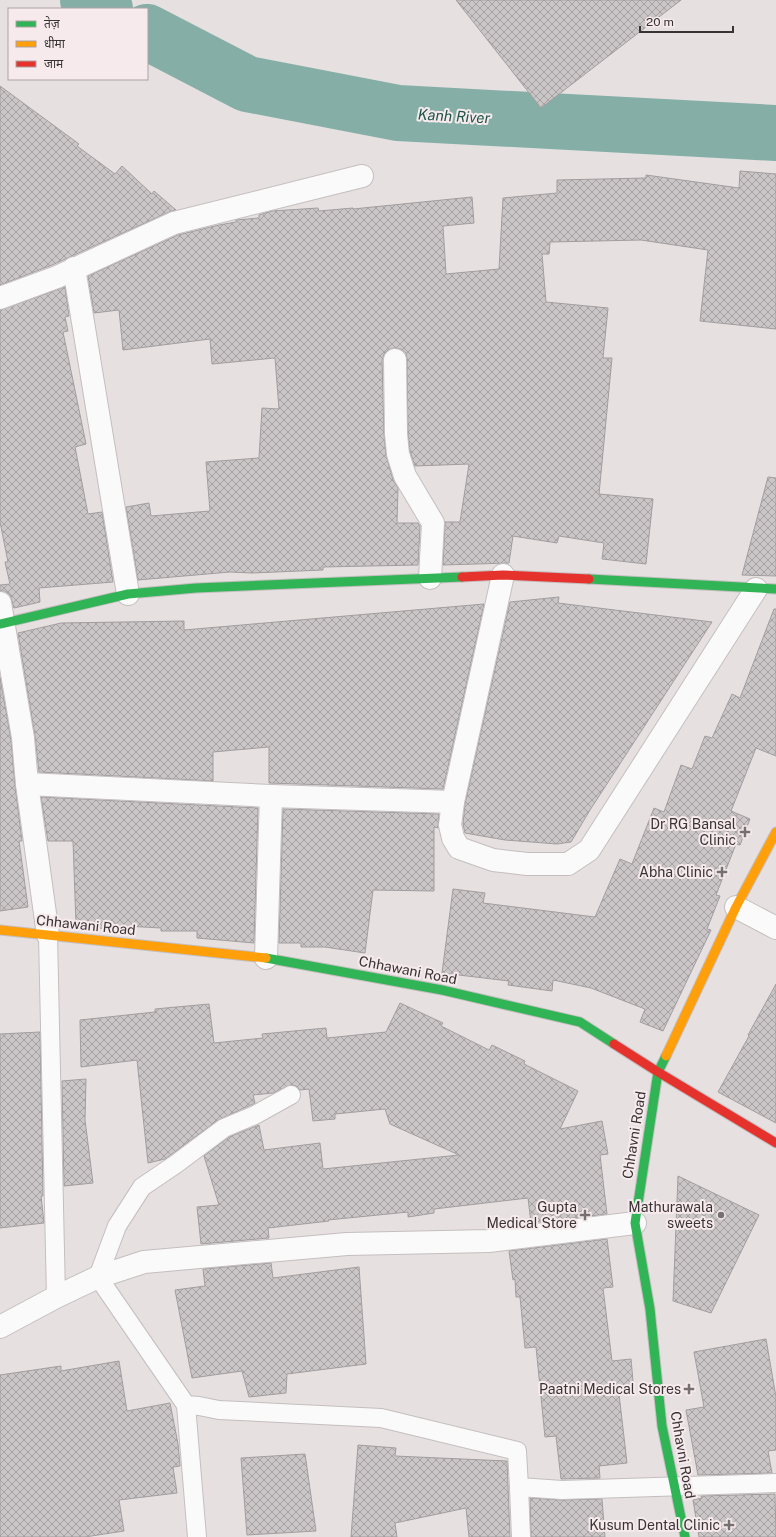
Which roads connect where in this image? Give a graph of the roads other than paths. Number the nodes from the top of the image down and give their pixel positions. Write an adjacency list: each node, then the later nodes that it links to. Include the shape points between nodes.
1 (362, 176): 2 (street, via 174,223)
2 (74, 268): 3 (street); 8 (street)
3 (0, 298)
4 (395, 360): 6 (street, via 398,454 405,476 433,523)
5 (503, 575): 6 (street); 7 (street); 12 (street)
6 (430, 578): 8 (street, via 196,588)
7 (766, 589): 12 (street, via 589,850 568,864 527,864 493,860 459,848 450,825)
8 (128, 594): 9 (street)
9 (1, 617): 10 (street, via 23,738)
10 (27, 784): 11 (street); 17 (street)
11 (271, 796): 12 (street); 18 (street)
12 (453, 802)
13 (776, 832): 14 (street, Chhavni Road)
14 (736, 907): 15 (street); 19 (street, Chhavni Road)
15 (776, 928)
16 (0, 930): 17 (street, Chhawani Road)
17 (48, 935): 18 (street, Chhawani Road); 24 (lane)
18 (266, 958): 19 (street, Chhawani Road, via 442,990 580,1022)
19 (658, 1072): 21 (street, Chhawani Road); 22 (street, Chhavni Road)
20 (291, 1095): 23 (lane, via 255,1115 224,1128 142,1187 117,1226)
21 (776, 1143)
22 (635, 1223): 23 (street, via 489,1241 347,1244 144,1262); 28 (street, Chhavni Road, via 650,1309 662,1426)
23 (98, 1277): 24 (street); 26 (lane)
24 (56, 1297): 25 (street)
25 (0, 1327)
26 (186, 1405): 29 (lane, via 219,1410 381,1418 517,1451); 30 (lane)
27 (776, 1483): 28 (lane)
28 (674, 1486): 29 (lane, via 562,1490); 32 (street, Chhavni Road)
29 (518, 1487): 31 (lane)
30 (197, 1537)
31 (521, 1537)
32 (685, 1537)

